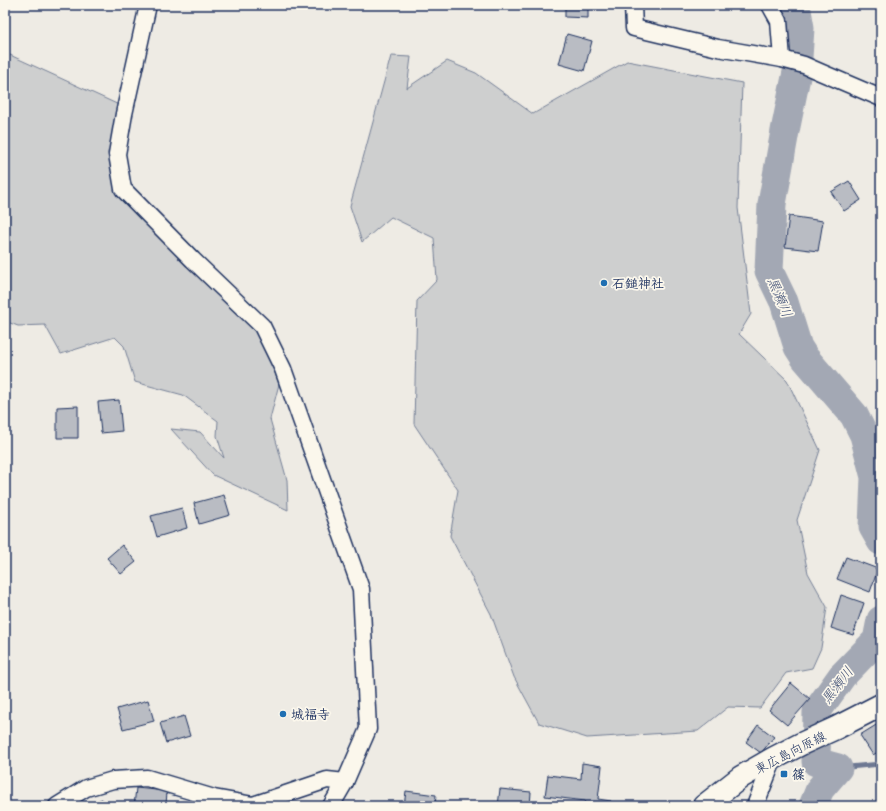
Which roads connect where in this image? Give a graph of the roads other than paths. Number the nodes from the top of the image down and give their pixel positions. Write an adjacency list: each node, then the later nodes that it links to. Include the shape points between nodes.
1 (148, 5): 8 (street, via 117,154 122,189 262,326 284,368 361,589 368,729)
2 (633, 5): 4 (street, via 634,28)
3 (770, 5): 4 (street, via 779,21)
4 (792, 62): 5 (street)
5 (881, 98)
6 (881, 705): 7 (main road, 東広島向原線)
7 (774, 758): 11 (main road, 東広島向原線, via 741,777); 12 (street)
8 (345, 782): 9 (street, via 328,780 253,805 214,798 147,778 113,780 86,788); 10 (street)
9 (57, 806)
10 (331, 806)
11 (704, 806)
12 (755, 806)

